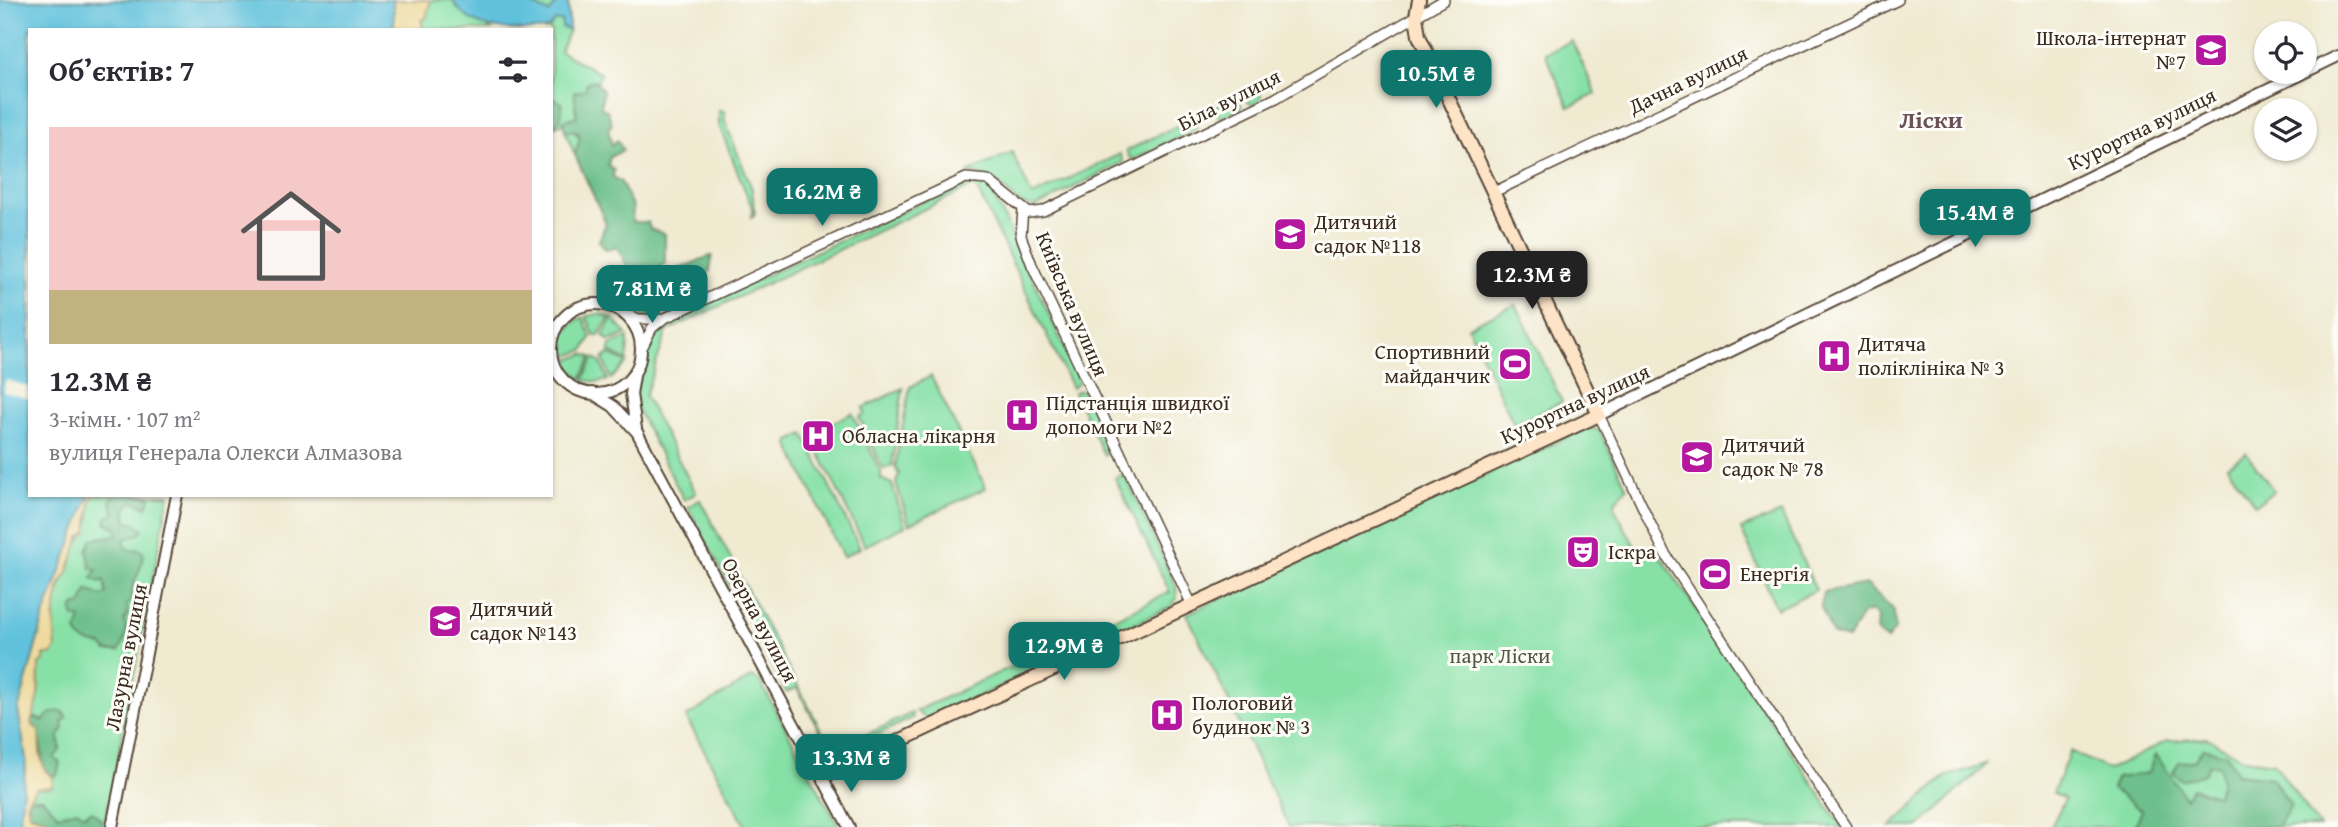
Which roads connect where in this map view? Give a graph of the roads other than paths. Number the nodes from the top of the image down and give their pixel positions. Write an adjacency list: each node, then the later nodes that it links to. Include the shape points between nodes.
1 (1419, 0): 4 (main road)
2 (1444, 0): 4 (street, Біла вулиця)
3 (1898, 0): 6 (street, Дачна вулиця)
4 (1416, 16): 6 (main road, via 1419,36); 7 (street, Біла вулиця, via 1276,98 1044,211)
5 (2338, 56): 17 (street, Курортна вулиця)
6 (1494, 192): 17 (main road)
7 (1023, 209): 11 (street, Київська вулиця, via 988,180 966,178); 20 (street, Київська вулиця, via 1021,236 1032,265)
8 (572, 311): 9 (street); 10 (street, via 597,304); 12 (street, via 559,323)
9 (553, 314)
10 (627, 316): 11 (street); 13 (street, via 638,331)
11 (663, 319): 13 (street, via 645,338)
12 (553, 341)
13 (642, 350): 15 (street)
14 (553, 359): 16 (street, via 561,377)
15 (636, 370): 16 (street, via 614,390); 18 (street, Озерна вулиця, via 631,394)
16 (592, 393): 18 (street, Озерна вулиця, via 613,406)
17 (1600, 415): 20 (main road, Курортна вулиця); 24 (street, via 1664,552)
18 (637, 432): 21 (street, Озерна вулиця)
19 (177, 497): 22 (street, Лазурна вулиця)
20 (1191, 603): 21 (main road, Курортна вулиця)
21 (824, 776): 23 (street, Озерна вулиця)
22 (112, 827)
23 (849, 827)
24 (1846, 827)

